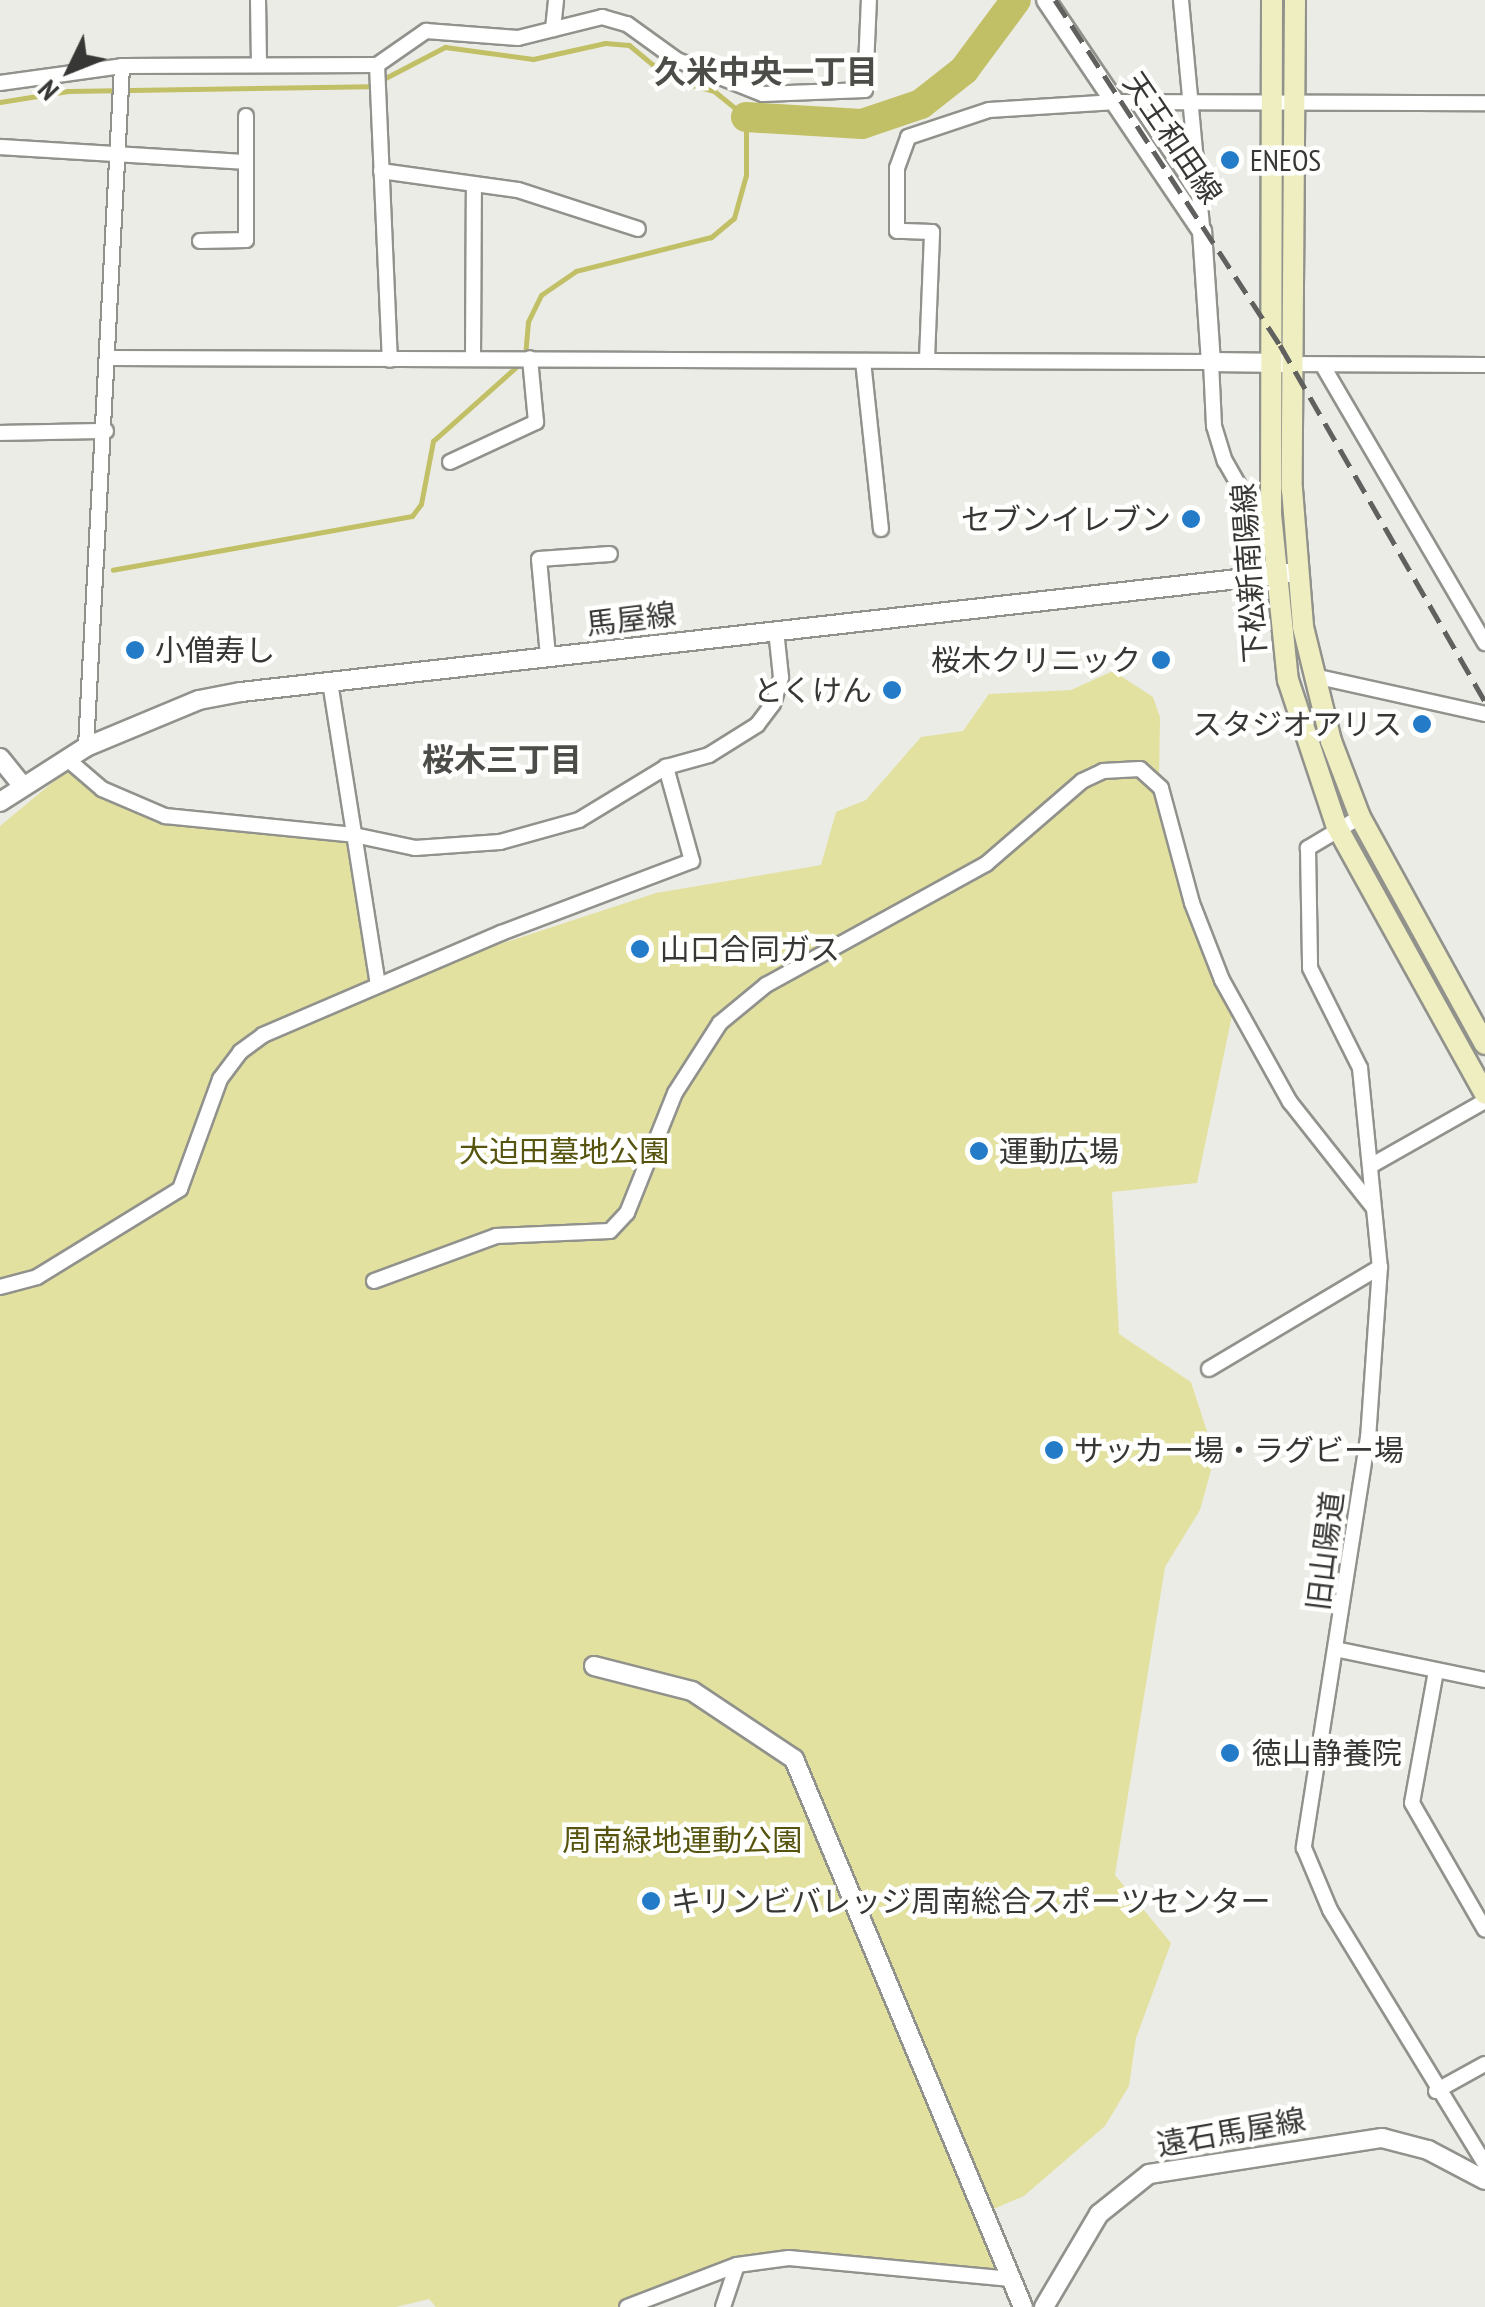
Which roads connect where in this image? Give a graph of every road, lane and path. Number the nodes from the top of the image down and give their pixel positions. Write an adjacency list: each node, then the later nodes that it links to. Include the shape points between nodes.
1 (258, 0): 9 (street)
2 (556, 0): 8 (street)
3 (869, 0): 8 (street, via 866,90 826,95 763,94 738,86 602,17)
4 (1046, 0): 13 (street, 天王和田線)
5 (1181, 0): 17 (street)
6 (1272, 0): 14 (main road, 下松新南陽線)
7 (1296, 0): 15 (main road, 下松新南陽線)
8 (554, 29): 10 (street, via 518,38 426,31)
9 (259, 64): 10 (street); 11 (street)
10 (377, 65): 22 (street)
11 (122, 66): 12 (street); 20 (street)
12 (0, 83)
13 (1116, 102): 17 (street); 25 (street, 天王和田線); 30 (street, via 989,110 908,137 897,168 897,231 932,232)
14 (1270, 102): 15 (street); 17 (street); 34 (main road, 下松新南陽線)
15 (1295, 102): 16 (street); 34 (main road, 下松新南陽線)
16 (1485, 103)
17 (1186, 104): 25 (street)
18 (246, 116): 21 (street)
19 (0, 147): 20 (street)
20 (118, 154): 21 (street); 27 (street)
21 (245, 162): 26 (street, via 246,240)
22 (380, 171): 23 (street); 31 (street)
23 (474, 187): 24 (street, via 518,190); 29 (street)
24 (638, 229)
25 (1202, 231): 33 (street, 天王和田線)
26 (200, 241)
27 (110, 358): 31 (street); 37 (street)
28 (530, 358): 29 (street); 32 (street); 39 (street, via 536,422)
29 (473, 359): 31 (street)
30 (927, 359): 32 (street); 33 (street)
31 (390, 360)
32 (863, 360): 41 (street)
33 (1211, 362): 34 (street); 40 (street, via 1214,426 1225,461 1249,503)
34 (1282, 363): 36 (street); 40 (main road, 下松新南陽線); 43 (main road, 下松新南陽線)
35 (1485, 365): 36 (street)
36 (1323, 366): 45 (street)
37 (106, 431): 38 (street); 50 (street)
38 (0, 434)
39 (450, 462)
40 (1271, 514): 43 (main road, 下松新南陽線)
41 (881, 529)
42 (610, 554): 46 (street, via 539,559)
43 (1284, 573): 44 (street, 馬屋線); 47 (main road, 下松新南陽線); 57 (main road, 下松新南陽線, via 1288,680)
44 (776, 630): 46 (street, 馬屋線); 53 (street, via 781,677 774,704 757,726 709,755)
45 (1485, 643)
46 (548, 656): 48 (street, 馬屋線)
47 (1314, 676): 49 (street); 56 (main road, 下松新南陽線)
48 (330, 682): 50 (street, 馬屋線, via 199,700); 58 (street)
49 (1485, 714)
50 (86, 747): 52 (street, 馬屋線)
51 (0, 758): 54 (street)
52 (66, 758): 54 (street, 馬屋線); 58 (street, via 102,789 145,811)
53 (666, 767): 58 (street, via 578,820 514,838 415,848); 59 (street, via 692,861)
54 (22, 784): 55 (street, 馬屋線)
55 (0, 802)
56 (1360, 817): 57 (street, 旧山陽道); 60 (main road, 下松新南陽線)
57 (1337, 827): 61 (main road, 下松新南陽線); 62 (street, 旧山陽道, via 1308,848 1310,968 1360,1068)
58 (354, 835): 59 (street)
59 (378, 985): 66 (street, via 278,1027 240,1052 214,1092 194,1161 172,1197 37,1277)
60 (1485, 1044)
61 (1485, 1098): 62 (street)
62 (1374, 1164): 63 (street, 旧山陽道)
63 (1373, 1207): 64 (street, 旧山陽道); 65 (street, via 1290,1102 1222,980 1160,788 1140,769 1103,770 986,864 766,985 734,1010 698,1051 644,1161 627,1213 610,1231 496,1236)
64 (1380, 1267): 67 (street); 68 (street, 旧山陽道, via 1368,1436)
65 (374, 1281)
66 (0, 1287)
67 (1210, 1369)
68 (1340, 1650): 70 (street); 74 (street, 旧山陽道, via 1304,1848 1330,1910)
69 (594, 1666): 78 (street, via 692,1690 794,1759)
70 (1436, 1671): 71 (street); 72 (street, via 1412,1803)
71 (1485, 1680)
72 (1485, 1930)
73 (1485, 2064): 74 (street)
74 (1436, 2091): 75 (street, 旧山陽道)
75 (1485, 2164)
76 (1485, 2180): 82 (street, 遠石馬屋線, via 1428,2150 1382,2138 1148,2174 1099,2214)
77 (737, 2264): 78 (street, via 788,2258); 79 (street); 80 (street)
78 (1011, 2278): 81 (street)
79 (627, 2307)
80 (723, 2307)
81 (1024, 2307)
82 (1044, 2307)

